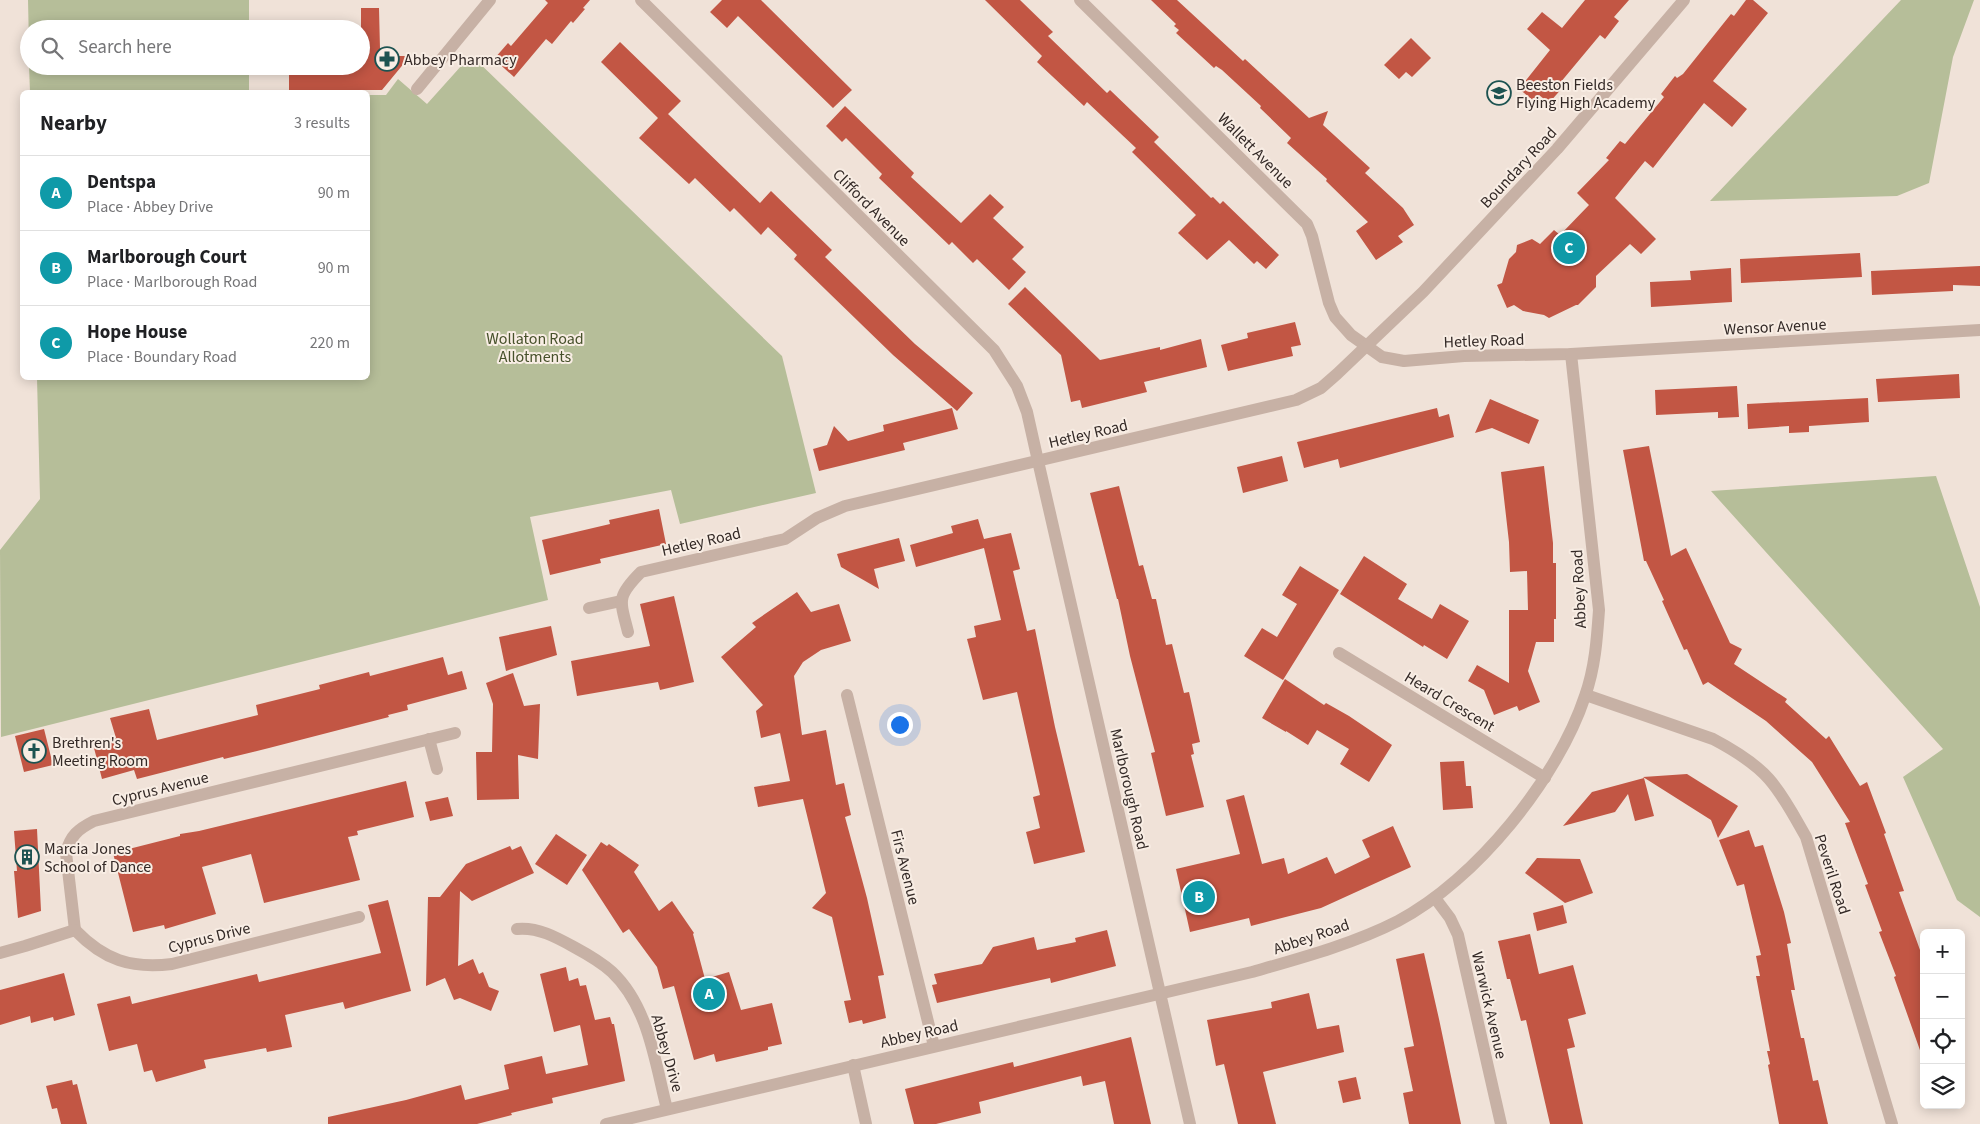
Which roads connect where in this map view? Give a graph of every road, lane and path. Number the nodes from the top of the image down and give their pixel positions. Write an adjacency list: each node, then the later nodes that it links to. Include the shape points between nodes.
1 (490, 0): 5 (street)
2 (641, 0): 9 (street, Clifford Avenue, via 994,350 1017,386)
3 (1080, 0): 7 (street, Wallett Avenue, via 1306,224 1335,317)
4 (1684, 0): 7 (street, Boundary Road, via 1557,149)
5 (417, 88)
6 (1980, 330): 8 (street, Wensor Avenue)
7 (1367, 347): 8 (street, Hetley Road, via 1382,357 1404,361); 9 (street, Hetley Road, via 1320,388 1296,400)
8 (1571, 354): 15 (street, Abbey Road, via 1599,610 1596,651)
9 (1038, 461): 10 (street, Hetley Road, via 845,506 817,518 785,539 640,572); 25 (street, Marlborough Road)
10 (620, 602): 11 (street); 12 (street)
11 (589, 608)
12 (628, 632)
13 (1338, 653): 19 (street, Heard Crescent)
14 (847, 695): 26 (street, Firs Avenue)
15 (1586, 695): 19 (street, Abbey Road, via 1568,739); 33 (street, Peveril Road, via 1712,739 1731,749 1769,779 1806,838)
16 (455, 732): 17 (street, Cyprus Avenue)
17 (429, 739): 18 (street); 23 (street, Cyprus Avenue, via 86,825 74,833 66,853)
18 (437, 769)
19 (1545, 778): 20 (street, Abbey Road, via 1483,854)
20 (1435, 898): 25 (street, Abbey Road, via 1397,921 1300,958); 32 (street, Warwick Avenue, via 1458,935)
21 (359, 917): 23 (street, Cyprus Drive, via 153,966 106,956 90,946)
22 (517, 929): 28 (street, Abbey Drive, via 543,931 567,943 602,964 622,983 645,1024)
23 (76, 930): 24 (street)
24 (0, 953)
25 (1160, 992): 26 (street, Abbey Road); 31 (street, Marlborough Road)
26 (934, 1046): 27 (street, Abbey Road)
27 (853, 1065): 28 (street, Abbey Road); 30 (street)
28 (667, 1109): 29 (street, Abbey Road)
29 (606, 1124)
30 (866, 1124)
31 (1190, 1124)
32 (1501, 1124)
33 (1892, 1124)

